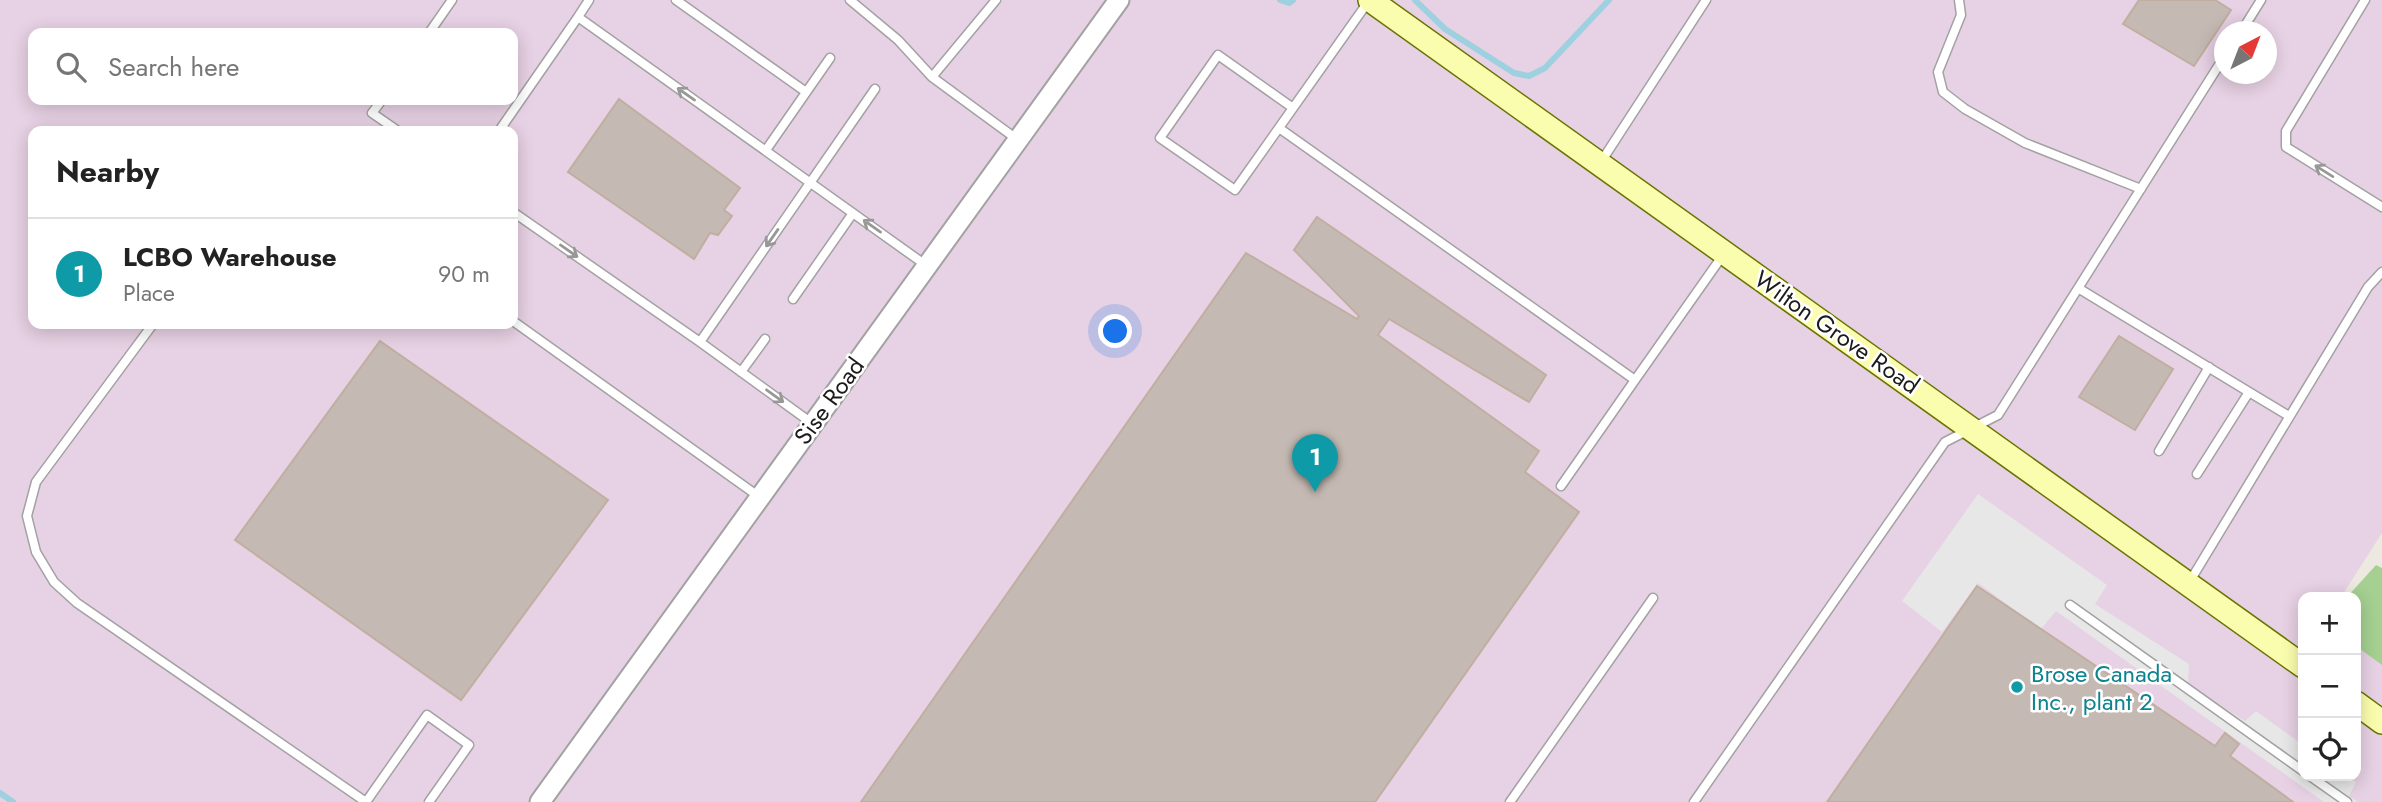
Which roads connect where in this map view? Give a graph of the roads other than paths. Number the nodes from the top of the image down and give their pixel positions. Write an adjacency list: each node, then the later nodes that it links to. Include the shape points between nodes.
1 (452, 0): 14 (lane)
2 (589, 0): 12 (lane)
3 (676, 0): 19 (lane)
4 (850, 0): 17 (lane)
5 (996, 0): 17 (lane)
6 (1119, 0): 27 (street, Sise Road)
7 (1370, 0): 23 (lane); 29 (main road, Wilton Grove Road)
8 (1706, 0): 29 (lane)
9 (1959, 0): 31 (lane, via 1961,15 1938,72 1943,93 2025,143)
10 (2261, 0): 13 (lane)
11 (2365, 0): 32 (lane, one-way to 11, via 2286,147 2286,131)
12 (578, 17): 20 (lane); 28 (lane, one-way to 12)
13 (2248, 21)
14 (432, 28)
15 (830, 58): 19 (lane)
16 (2214, 73): 31 (lane)
17 (932, 76): 27 (lane)
18 (875, 89): 30 (lane)
19 (806, 92): 28 (lane)
20 (518, 104)
21 (378, 105): 24 (lane, via 372,113)
22 (517, 105): 25 (lane)
23 (1293, 108): 26 (lane); 26 (lane, via 1218,55 1160,138 1235,190)
24 (390, 126)
25 (502, 126)
26 (1279, 128): 46 (lane)
27 (1018, 140): 36 (street, Sise Road)
28 (766, 150): 30 (lane)
29 (1599, 164): 35 (main road, Wilton Grove Road)
30 (811, 183): 33 (lane); 43 (lane, one-way to 43)
31 (2141, 188): 38 (lane)
32 (2382, 207)
33 (853, 213): 36 (lane, one-way to 33); 39 (lane)
34 (518, 215): 43 (lane, one-way to 43)
35 (1725, 253): 46 (lane); 50 (main road, Wilton Grove Road)
36 (927, 265): 49 (street, Sise Road)
37 (2382, 272): 48 (lane, via 2368,287)
38 (2078, 288): 44 (lane); 50 (lane, via 1998,415)
39 (793, 299)
40 (518, 325): 54 (lane)
41 (149, 329): 63 (lane, via 36,482 27,516 36,552 54,582 77,603)
42 (765, 339): 45 (lane)
43 (700, 342): 45 (lane)
44 (2209, 367): 47 (lane); 51 (lane)
45 (741, 372): 49 (lane, one-way to 49)
46 (1635, 380): 53 (lane)
47 (2249, 392): 48 (lane); 52 (lane)
48 (2289, 416): 55 (lane)
49 (813, 424): 54 (street, Sise Road)
50 (1972, 428): 55 (main road, Wilton Grove Road); 67 (lane, via 1945,442)
51 (2159, 451)
52 (2197, 474)
53 (1561, 486)
54 (760, 498): 65 (street, Sise Road)
55 (2188, 583): 58 (main road, Wilton Grove Road)
56 (1653, 598): 66 (lane)
57 (2070, 605): 61 (lane)
58 (2298, 662)
59 (2361, 707): 60 (main road)
60 (2382, 722)
61 (2298, 767)
62 (2317, 781): 68 (lane)
63 (366, 802): 64 (lane, via 428,715 469,745)
64 (429, 802)
65 (540, 802)
66 (1510, 802)
67 (1694, 802)
68 (2347, 802)

